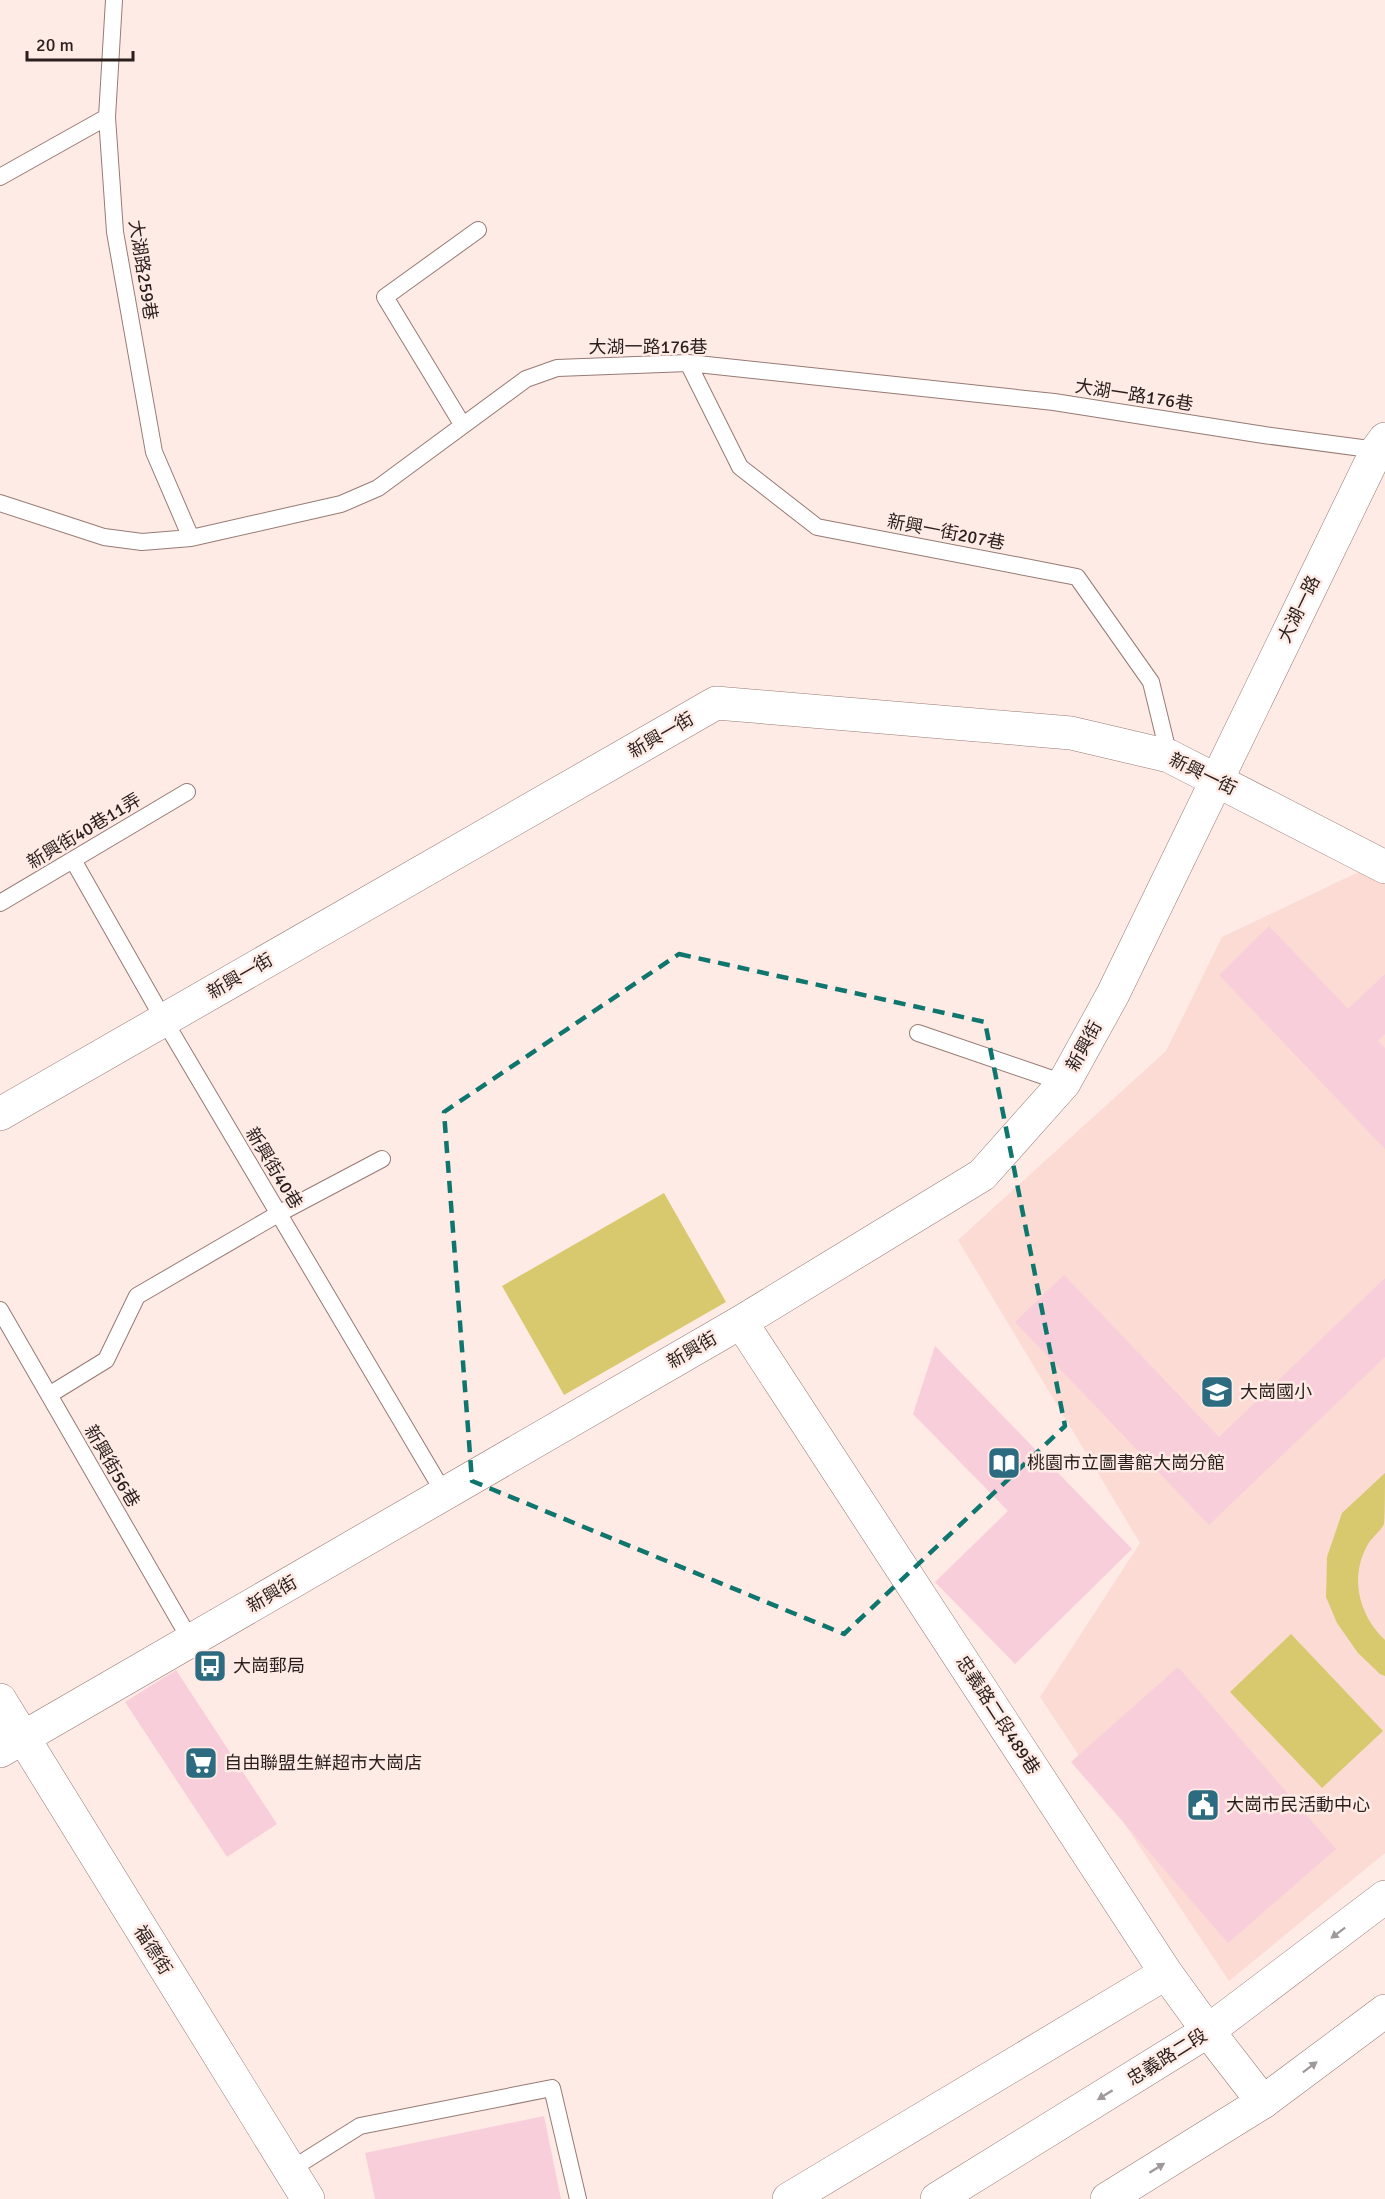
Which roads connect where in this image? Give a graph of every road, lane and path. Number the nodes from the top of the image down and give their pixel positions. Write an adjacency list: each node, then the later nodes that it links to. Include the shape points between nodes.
1 (114, 0): 2 (lane, 大湖路259巷)
2 (107, 117): 3 (lane); 9 (lane, 大湖路259巷, via 115,232 154,452)
3 (0, 177)
4 (478, 230): 6 (lane, via 385,297)
5 (688, 363): 6 (lane, 大湖一路176巷, via 557,368 526,379); 7 (lane, 大湖一路176巷, via 1054,402 1264,435); 10 (lane, 新興一街207巷, via 740,467 817,527 1077,577 1151,682)
6 (462, 424): 9 (lane, 大湖一路176巷, via 378,488 341,504)
7 (1381, 445): 11 (street, 大湖一路)
8 (0, 503): 9 (lane, 大湖一路176巷, via 104,537 142,542)
9 (191, 538)
10 (1169, 756): 11 (street, 新興一街); 16 (street, 新興一街, via 1071,733 716,703)
11 (1216, 780): 14 (street, 新興一街); 18 (street, 新興街, via 1113,994)
12 (187, 792): 13 (lane, 新興街40巷11弄)
13 (73, 860): 15 (lane, 新興街40巷11弄); 16 (lane, 新興街40巷)
14 (1385, 867)
15 (0, 903)
16 (164, 1020): 19 (street, 新興一街); 21 (lane, 新興街40巷)
17 (918, 1033): 18 (lane)
18 (1064, 1083): 23 (street, 新興街, via 982,1175)
19 (0, 1114)
20 (382, 1159): 21 (lane)
21 (278, 1214): 24 (lane, via 137,1296 106,1360); 25 (lane, 新興街40巷)
22 (0, 1310): 24 (lane, 新興街56巷)
23 (741, 1322): 25 (street, 新興街); 30 (street, 忠義路二段489巷)
24 (49, 1395): 26 (lane, 新興街56巷)
25 (444, 1493): 26 (street, 新興街)
26 (191, 1641): 28 (street, 新興街)
27 (0, 1700): 28 (street, 福德街)
28 (11, 1745): 34 (street, 福德街)
29 (1385, 1897): 32 (street, 忠義路二段, one-way to 32)
30 (1166, 1973): 32 (street, 忠義路二段489巷); 37 (street)
31 (1385, 2011): 33 (street, one-way to 31)
32 (1208, 2031): 33 (street, 忠義路二段489巷); 38 (street, 忠義路二段, one-way to 38)
33 (1263, 2102): 39 (street, one-way to 33)
34 (290, 2170): 35 (street, 福德街); 36 (lane, via 360,2126 552,2088)
35 (308, 2199)
36 (578, 2199)
37 (789, 2199)
38 (938, 2199)
39 (1107, 2199)

